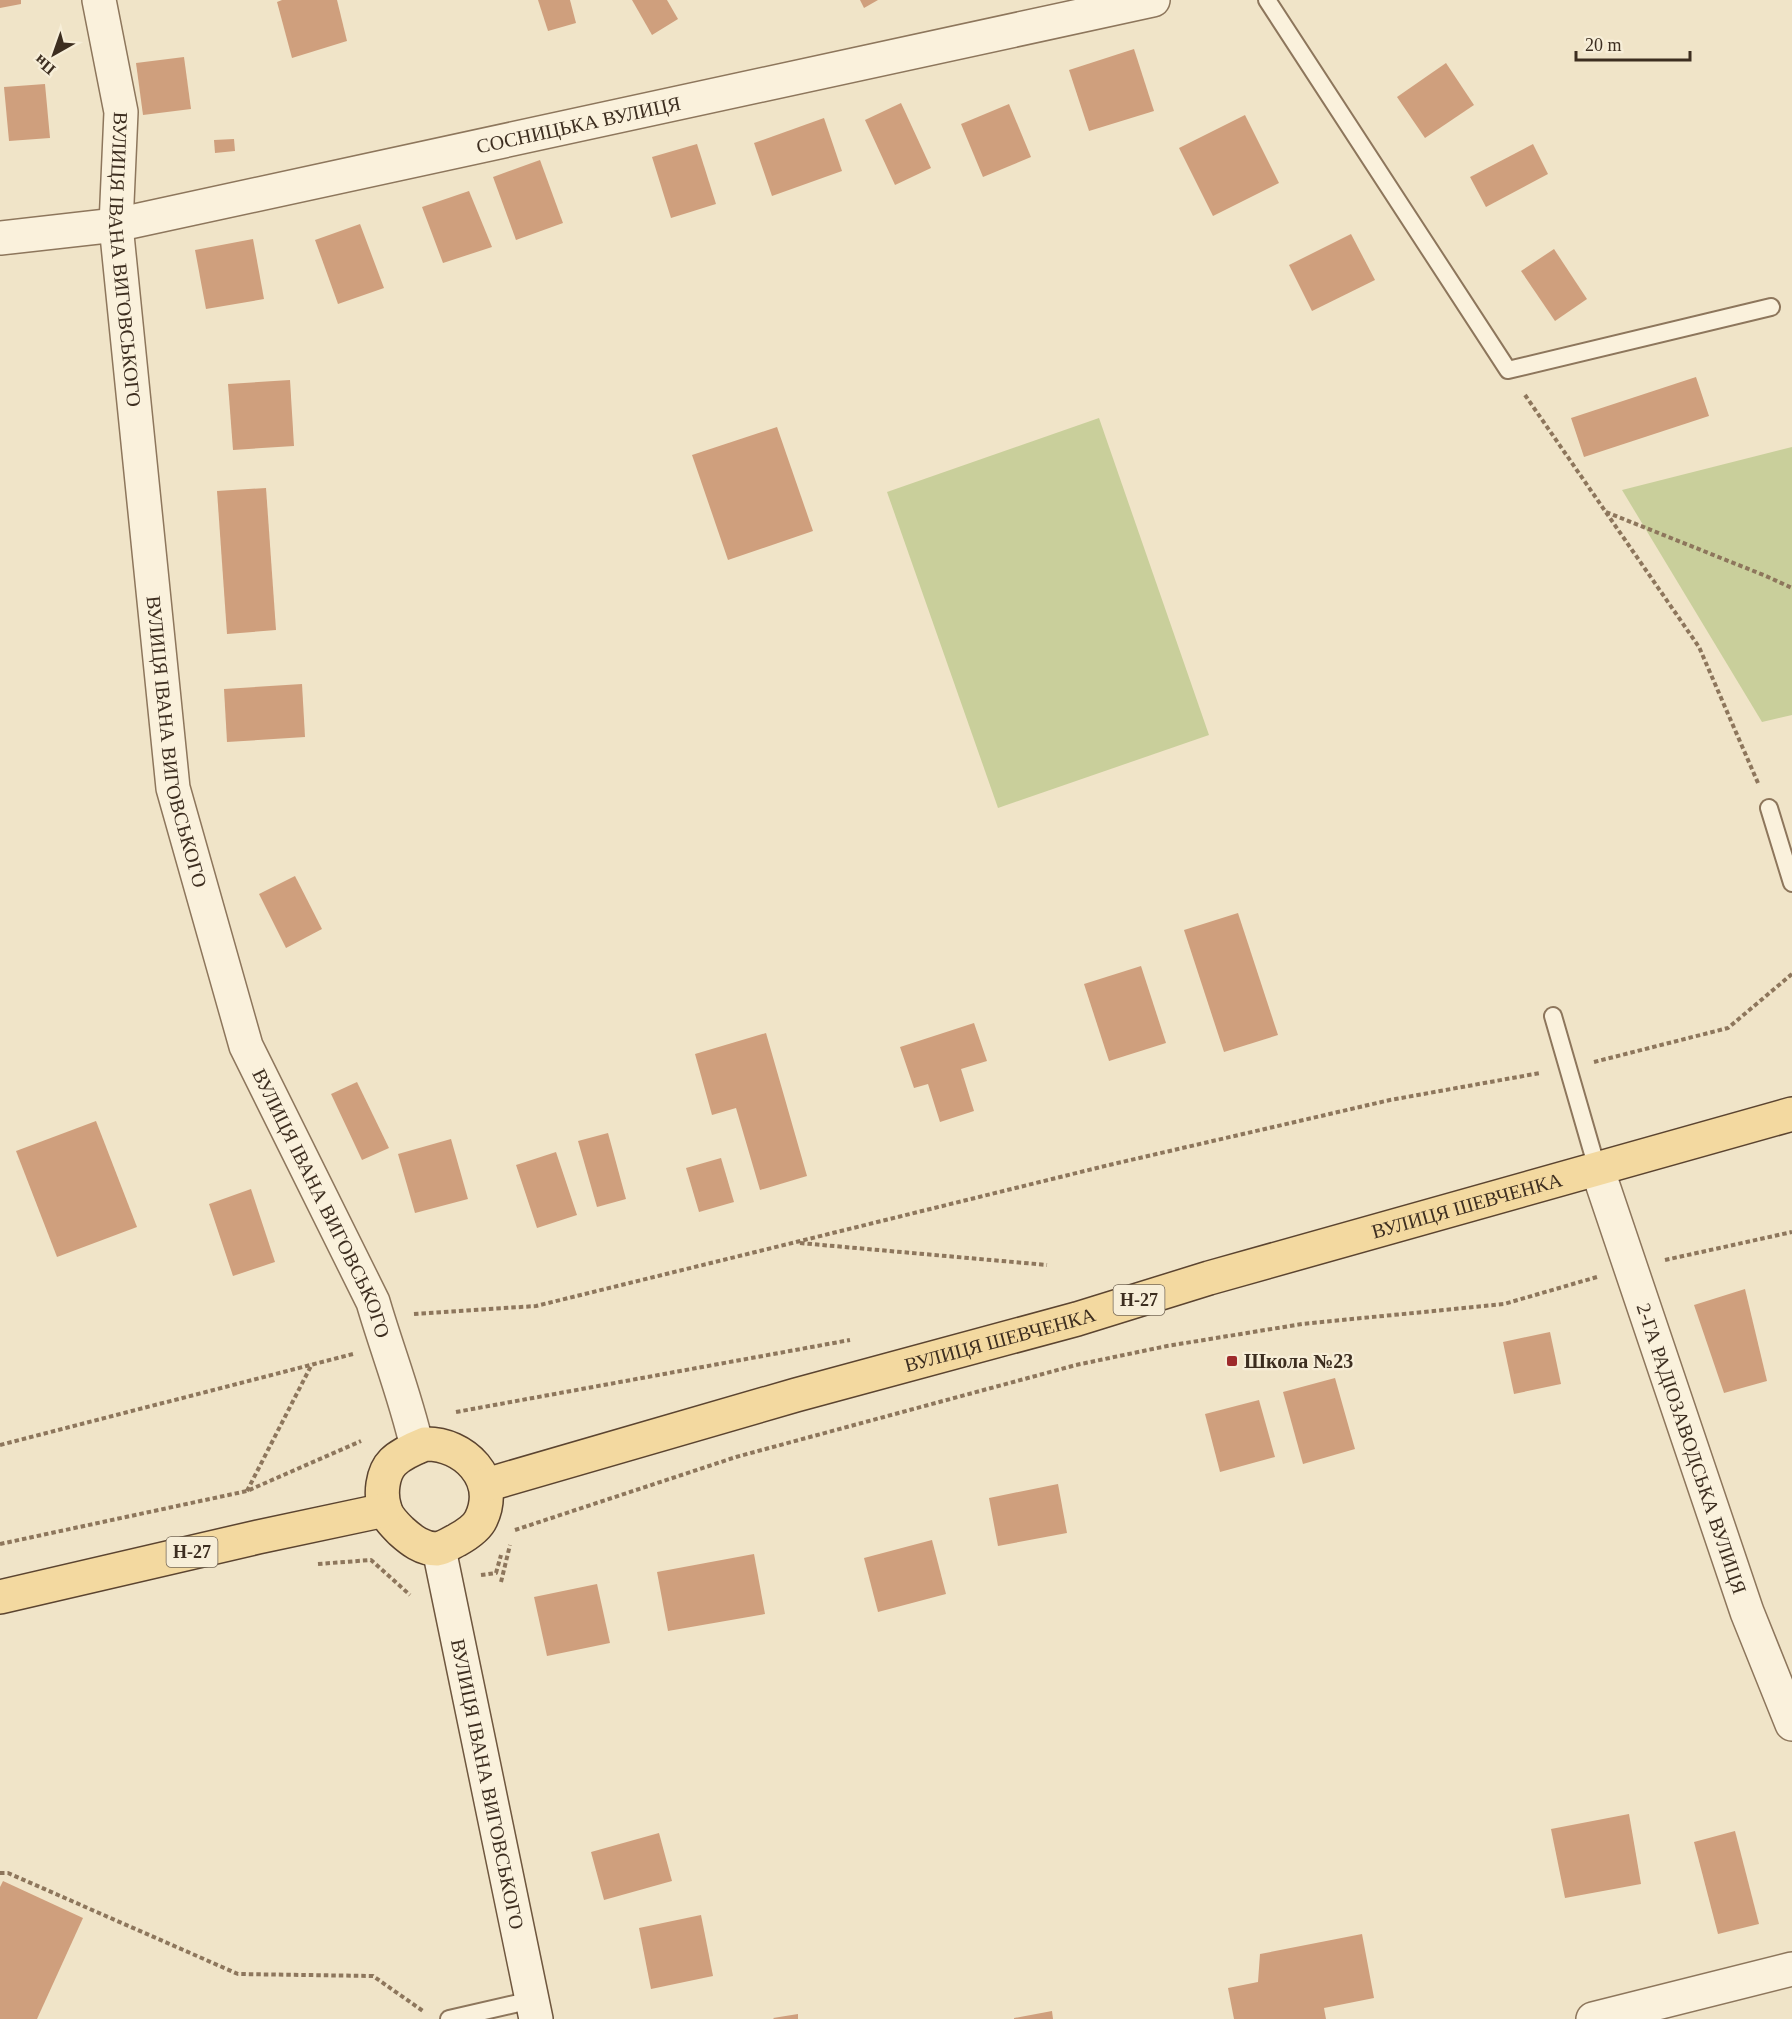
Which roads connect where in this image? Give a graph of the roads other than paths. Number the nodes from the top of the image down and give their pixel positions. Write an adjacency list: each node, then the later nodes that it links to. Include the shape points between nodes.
1 (99, 0): 4 (street, ВУЛИЦЯ ІВАНА ВИГОВСЬКОГО, via 121,112)
2 (1153, 0): 4 (street, СОСНИЦЬКА ВУЛИЦЯ)
3 (1267, 0): 6 (lane, via 1508,370)
4 (116, 225): 5 (street, СОСНИЦЬКА ВУЛИЦЯ); 12 (street, ВУЛИЦЯ ІВАНА ВИГОВСЬКОГО, via 173,788 246,1046 373,1302)
5 (0, 238)
6 (1771, 307)
7 (1769, 808): 8 (lane)
8 (1792, 883)
9 (1553, 1016): 11 (lane)
10 (1792, 1114): 11 (main road, ВУЛИЦЯ ШЕВЧЕНКА / Н-27)
11 (1597, 1168): 13 (main road, ВУЛИЦЯ ШЕВЧЕНКА / Н-27); 17 (street, 2-ГА РАДІОЗАВОДСЬКА ВУЛИЦЯ, via 1747,1612)
12 (414, 1433): 13 (main road, via 425,1444 459,1450); 14 (main road, via 384,1478)
13 (486, 1485): 15 (main road, via 480,1521 468,1534)
14 (385, 1510): 15 (main road, via 410,1539); 16 (main road, Н-27)
15 (439, 1549): 19 (street, ВУЛИЦЯ ІВАНА ВИГОВСЬКОГО)
16 (0, 1597)
17 (1792, 1724)
18 (1792, 1969): 21 (street)
19 (534, 2009): 20 (lane)
20 (449, 2019)
21 (1593, 2019)

